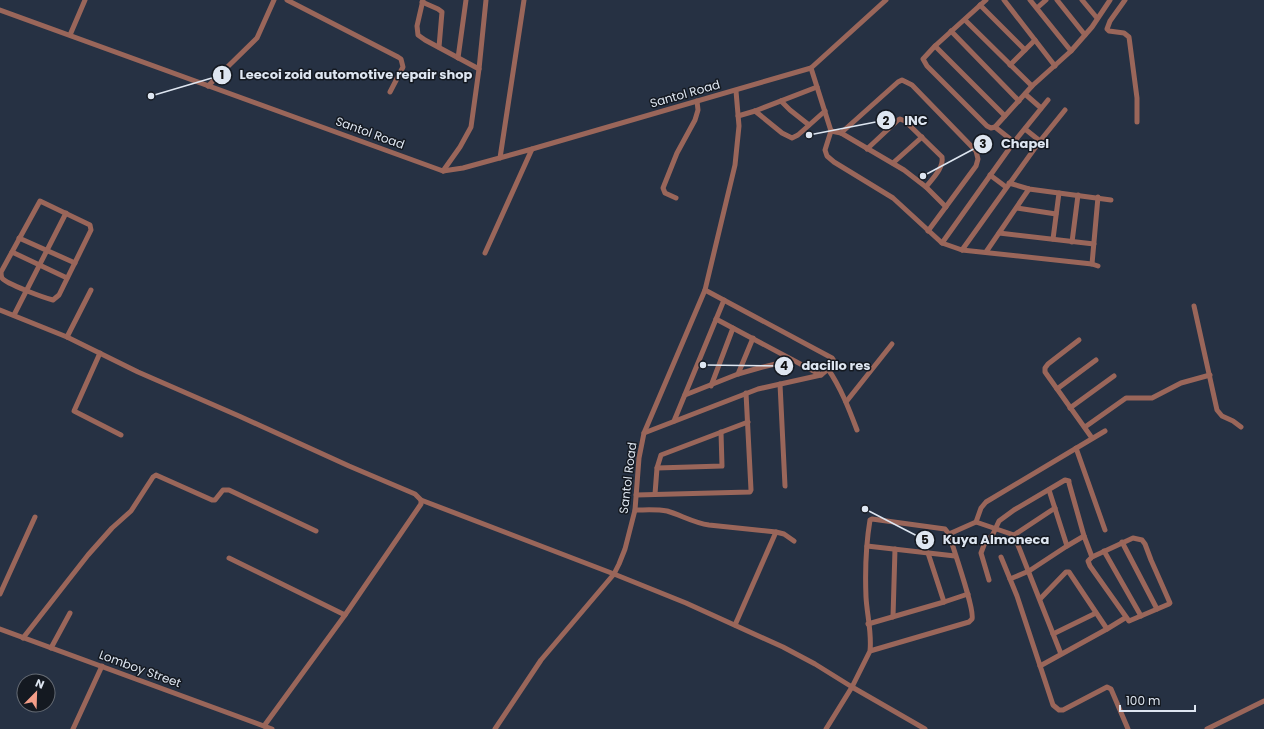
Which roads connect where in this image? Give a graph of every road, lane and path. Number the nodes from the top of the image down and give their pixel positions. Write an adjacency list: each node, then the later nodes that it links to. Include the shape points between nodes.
1 (85, 0): 23 (street)
2 (274, 0): 35 (street, via 257,38)
3 (287, 0): 39 (street, via 401,59 402,71)
4 (466, 0): 30 (street)
5 (486, 0): 34 (street)
6 (524, 0): 62 (street)
7 (886, 0): 33 (street)
8 (986, 0): 17 (street)
9 (1004, 0): 25 (street)
10 (1030, 0): 18 (street)
11 (1046, 0): 18 (street)
12 (1057, 0): 24 (street)
13 (1082, 0): 20 (street)
14 (1110, 0): 20 (street)
15 (1125, 0): 51 (street, via 1110,20 1107,29 1124,33 1129,37 1137,98)
16 (422, 1): 27 (street, via 442,12); 27 (street, via 417,32 425,40)
17 (980, 5): 21 (street); 28 (street)
18 (1037, 8): 29 (street)
19 (0, 10): 23 (street, Santol Road)
20 (1097, 18): 24 (street)
21 (965, 20): 22 (street); 31 (street)
22 (952, 32): 26 (street); 44 (street)
23 (70, 35): 35 (street, Santol Road)
24 (1085, 35): 29 (street)
25 (1035, 40): 28 (street); 32 (street)
26 (935, 46): 50 (street); 53 (street, via 924,57 927,66 987,126)
27 (439, 47): 30 (street)
28 (1025, 50): 31 (street)
29 (1071, 51): 32 (street)
30 (458, 58): 34 (street)
31 (1010, 65): 36 (street)
32 (1055, 66): 36 (street)
33 (811, 68): 37 (street); 38 (street)
34 (479, 69): 64 (street, via 471,126)
35 (208, 86): 64 (street, Santol Road)
36 (1032, 86): 40 (street)
37 (817, 87): 43 (street); 47 (street)
38 (736, 91): 42 (street, Santol Road); 49 (street, Santol Road)
39 (390, 92)
40 (1025, 94): 44 (street); 45 (street)
41 (1048, 100): 45 (street)
42 (697, 101): 60 (street, Santol Road); 72 (street, via 695,120 663,188)
43 (781, 101): 48 (street); 52 (street)
44 (1018, 101): 50 (street)
45 (1041, 108): 54 (street)
46 (1065, 110): 58 (street)
47 (825, 111): 52 (street); 55 (street)
48 (755, 112): 49 (street); 52 (street, via 790,137 795,137)
49 (738, 116): 96 (street, Santol Road, via 735,165)
50 (1005, 116): 53 (street)
51 (1137, 122)
52 (809, 125)
53 (995, 128): 59 (street)
54 (1024, 129): 58 (street); 59 (street)
55 (831, 131): 56 (street); 78 (street, via 825,150 830,158 893,198)
56 (841, 133): 61 (street); 74 (street, via 898,82 907,82 976,151 978,156 976,166)
57 (922, 137): 61 (street, via 900,119); 63 (street); 67 (street, via 943,159)
58 (1040, 141): 66 (street)
59 (1014, 142): 65 (street)
60 (532, 149): 62 (street, Santol Road); 89 (street)
61 (867, 149): 63 (street)
62 (500, 158): 64 (street, Santol Road)
63 (893, 163): 67 (street)
64 (443, 172)
65 (990, 175): 66 (street); 82 (street)
66 (1008, 185): 68 (street); 86 (street)
67 (926, 188): 74 (street)
68 (1029, 189): 69 (street); 75 (street)
69 (1059, 193): 70 (street); 77 (street)
70 (1078, 195): 71 (street); 83 (street)
71 (1098, 197): 73 (street); 84 (street)
72 (676, 198)
73 (1111, 200)
74 (946, 207): 78 (street)
75 (1017, 208): 77 (street); 79 (street)
76 (66, 213): 80 (street, via 40,201); 85 (street); 90 (street, via 91,227)
77 (1056, 214): 81 (street)
78 (928, 231): 82 (street)
79 (999, 233): 81 (street); 88 (street)
80 (19, 238): 85 (street); 87 (street)
81 (1053, 239): 83 (street)
82 (942, 242): 86 (street)
83 (1072, 242): 84 (street)
84 (1094, 244): 91 (street)
85 (47, 250): 90 (street); 92 (street)
86 (962, 250): 88 (street)
87 (12, 252): 92 (street); 97 (street, via 2,272 2,278)
88 (986, 252): 91 (street)
89 (485, 253)
90 (75, 263): 94 (street)
91 (1092, 264): 93 (street)
92 (39, 265): 94 (street); 97 (street)
93 (1098, 266)
94 (67, 278): 97 (street, via 59,295 53,300)
95 (91, 290): 104 (street)
96 (705, 290): 98 (street); 130 (street, Santol Road)
97 (26, 291): 101 (street)
98 (724, 300): 102 (street); 111 (street, via 832,358 834,361)
99 (1194, 306): 115 (street)
100 (0, 310): 101 (street)
101 (14, 316): 104 (street)
102 (716, 319): 103 (street); 120 (street)
103 (733, 328): 105 (street); 117 (street)
104 (67, 337): 108 (street)
105 (752, 338): 109 (street); 112 (street)
106 (1079, 340): 118 (street, via 1045,368 1046,374)
107 (892, 344): 121 (street)
108 (100, 353): 131 (street, via 74,411); 139 (street, via 415,494)
109 (792, 360): 112 (street); 113 (street)
110 (1096, 360): 118 (street)
111 (828, 369): 113 (street); 121 (street)
112 (738, 374): 117 (street)
113 (821, 375): 116 (street)
114 (1114, 376): 122 (street)
115 (1210, 376): 125 (street, via 1181,383 1152,398 1126,398); 126 (street, via 1219,413)
116 (780, 384): 119 (street); 135 (street)
117 (711, 386): 120 (street)
118 (1057, 389): 122 (street)
119 (746, 393): 123 (street); 124 (street)
120 (685, 395): 123 (street)
121 (846, 402): 127 (street)
122 (1070, 408): 125 (street)
123 (674, 421): 130 (street)
124 (748, 422): 129 (street); 137 (street, via 750,492)
125 (1085, 427): 132 (street)
126 (1241, 427)
127 (857, 430)
128 (1105, 431): 132 (street)
129 (721, 432): 134 (street, via 664,452 660,455); 134 (street, via 722,466)
130 (644, 433): 138 (street, Santol Road)
131 (121, 435)
132 (1092, 438): 133 (street)
133 (1076, 448): 143 (street, via 983,505); 146 (street)
134 (657, 468): 137 (street)
135 (785, 486)
136 (1048, 490): 140 (street); 144 (street, via 1014,510 999,522); 150 (street, via 1068,481)
137 (655, 494): 138 (street)
138 (636, 495): 141 (street, Santol Road)
139 (421, 500): 163 (street); 173 (street)
140 (1055, 508): 149 (street); 154 (street)
141 (635, 510): 147 (street, via 660,510 702,524); 163 (street, Santol Road, via 625,549)
142 (35, 517): 166 (street)
143 (976, 522): 144 (street); 148 (street)
144 (996, 528): 149 (street); 165 (street, via 981,553)
145 (316, 530): 182 (street, via 229,490 223,490 215,500 212,500 156,475 131,511 88,555)
146 (1105, 530)
147 (776, 532): 151 (street); 178 (street)
148 (949, 534): 153 (street, via 942,528 872,519); 158 (street)
149 (1014, 535): 162 (street)
150 (1084, 536): 154 (street); 159 (street)
151 (794, 541)
152 (1122, 542): 156 (street); 170 (street); 170 (street, via 1138,538 1145,544 1170,602)
153 (868, 546): 155 (street); 177 (street)
154 (1067, 546): 162 (street)
155 (895, 549): 157 (street); 175 (street)
156 (1104, 551): 159 (street); 174 (street)
157 (928, 553): 158 (street); 169 (street)
158 (955, 556): 167 (street)
159 (1092, 557): 176 (street, via 1088,561 1090,566)
160 (229, 558): 173 (street)
161 (1002, 558): 164 (street)
162 (1029, 572): 164 (street); 168 (street)
163 (614, 574): 178 (street); 193 (street, Santol Road, via 541,660)
164 (1010, 579): 187 (street)
165 (989, 580)
166 (0, 594)
167 (968, 594): 169 (street); 184 (street, via 973,614 971,621)
168 (1040, 599): 172 (street, via 1066,572 1069,572); 181 (street)
169 (944, 602): 175 (street)
170 (1157, 609): 174 (street)
171 (70, 613): 183 (street)
172 (1096, 613): 180 (street); 181 (street)
173 (345, 615): 190 (street)
174 (1142, 616): 176 (street, via 1130,621)
175 (893, 617): 177 (street)
176 (1125, 618): 180 (street)
177 (868, 624): 184 (street)
178 (735, 625): 188 (street, via 783,647)
179 (0, 629): 182 (street, Lomboy Street)
180 (1107, 629): 185 (street)
181 (1053, 634): 185 (street)
182 (23, 638): 183 (street, Lomboy Street)
183 (51, 648): 186 (street, Lomboy Street)
184 (870, 652): 188 (street)
185 (1061, 654): 187 (street)
186 (102, 666): 190 (street, Lomboy Street); 191 (street)
187 (1040, 666): 196 (street, via 1056,709 1063,710 1109,687)
188 (852, 687): 194 (street); 195 (street)
189 (1264, 701): 197 (street)
190 (264, 726): 192 (street, Lomboy Street)
191 (73, 729)
192 (272, 729)
193 (495, 729)
194 (826, 729)
195 (925, 729)
196 (1128, 729)
197 (1207, 729)

